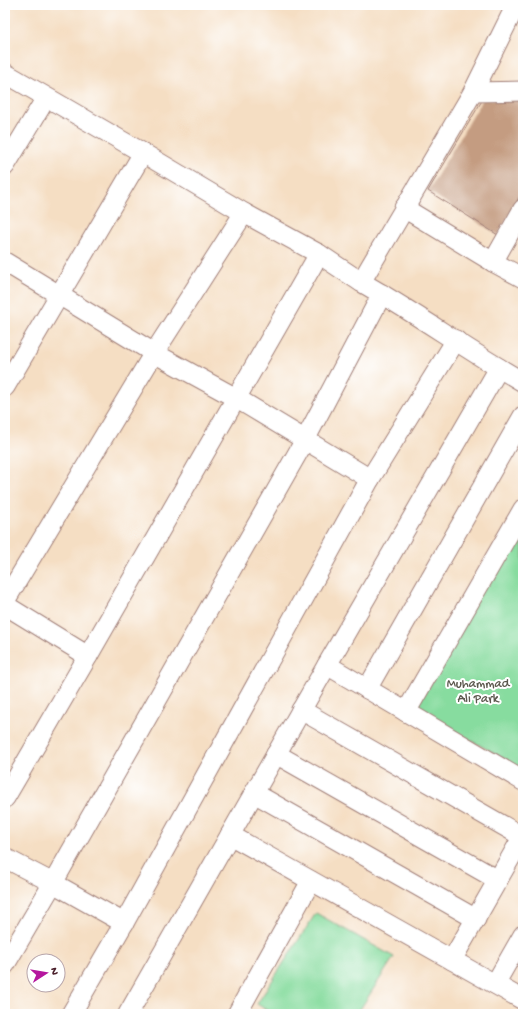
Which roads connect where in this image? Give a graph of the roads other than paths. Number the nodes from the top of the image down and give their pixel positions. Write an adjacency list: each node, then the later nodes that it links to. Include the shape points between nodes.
1 (516, 5): 4 (street)
2 (5, 73): 5 (street)
3 (523, 91): 4 (street)
4 (473, 92): 8 (street)
5 (46, 98): 6 (street); 7 (street)
6 (143, 153): 10 (street); 17 (street)
7 (5, 166)
8 (404, 208): 13 (street); 15 (street)
9 (523, 209): 13 (street)
10 (244, 213): 11 (street); 19 (street)
11 (319, 254): 15 (street); 23 (street)
12 (5, 262): 17 (street)
13 (493, 262): 14 (street)
14 (523, 278)
15 (361, 282): 16 (street)
16 (382, 294): 18 (street); 25 (street)
17 (59, 295): 19 (street); 22 (street)
18 (456, 340): 20 (street); 26 (street)
19 (154, 353): 23 (street); 28 (street)
20 (499, 368): 21 (street); 31 (street)
21 (523, 382)
22 (5, 388)
23 (236, 398): 25 (street); 30 (street)
24 (523, 416): 32 (street)
25 (305, 440): 26 (street); 44 (street)
26 (370, 479): 46 (street)
27 (523, 509): 34 (street)
28 (5, 601)
29 (5, 605): 30 (street)
30 (88, 656): 38 (street)
31 (327, 665): 32 (street); 33 (street)
32 (367, 689): 34 (street)
33 (301, 710): 35 (street); 40 (street)
34 (406, 712): 36 (street)
35 (276, 754): 37 (street); 42 (street)
36 (523, 781)
37 (254, 794): 39 (street); 45 (street)
38 (5, 798)
39 (230, 835): 43 (street); 53 (street)
40 (523, 837): 42 (street)
41 (5, 858): 44 (street)
42 (498, 880): 45 (street)
43 (311, 881): 48 (street); 54 (street)
44 (53, 883): 46 (street); 49 (street)
45 (476, 919): 48 (street)
46 (124, 923): 52 (street)
47 (523, 935): 50 (street)
48 (452, 960): 50 (street)
49 (5, 965)
50 (495, 984): 51 (street)
51 (523, 1000)
52 (71, 1014)
53 (128, 1014)
54 (237, 1014)

